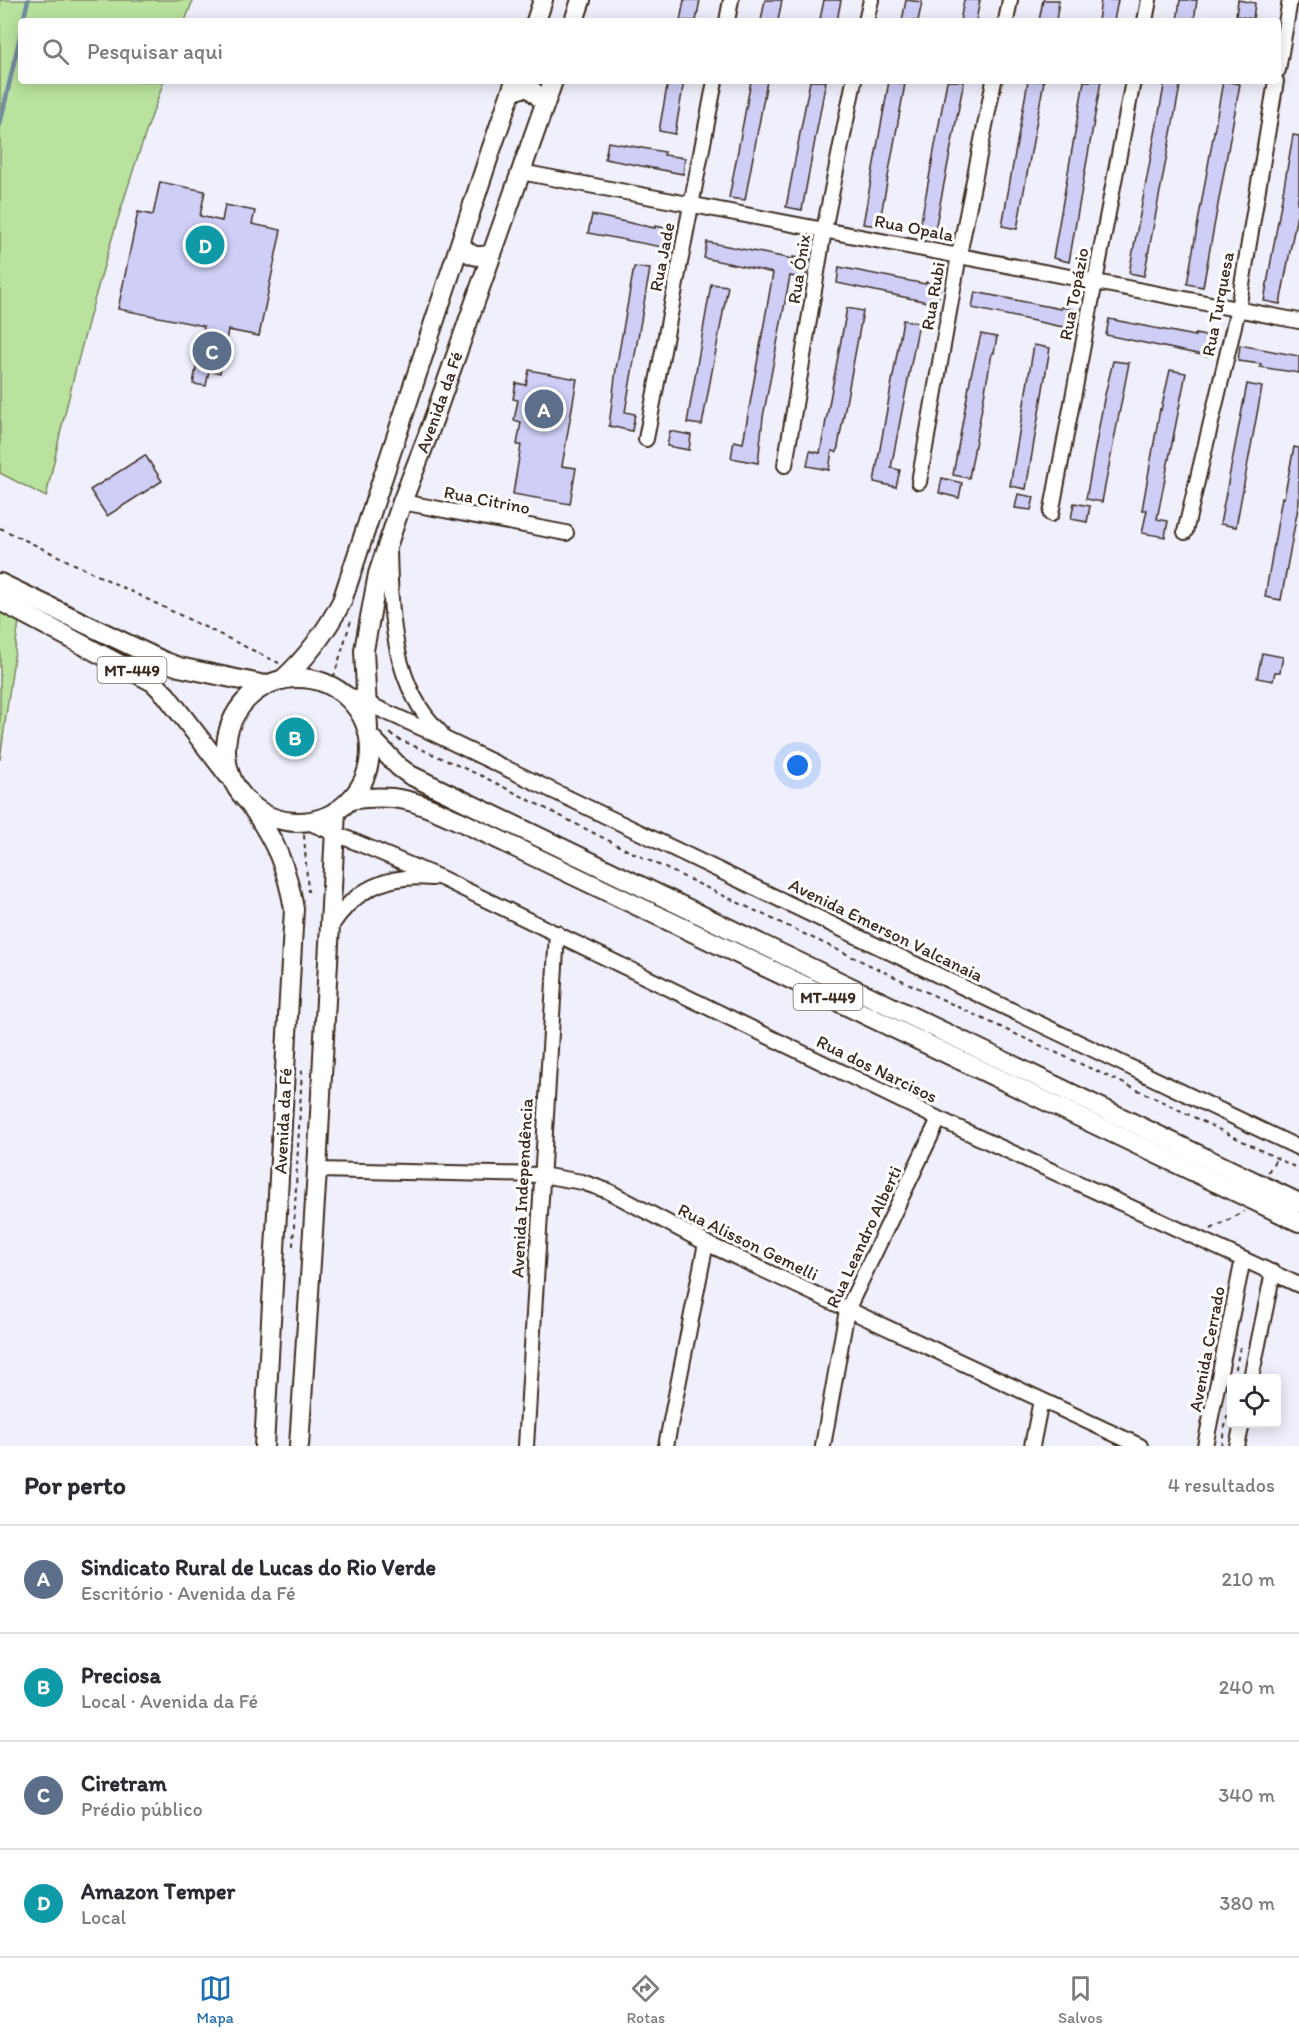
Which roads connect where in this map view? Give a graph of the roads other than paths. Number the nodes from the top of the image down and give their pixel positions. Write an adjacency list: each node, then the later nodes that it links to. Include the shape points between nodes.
1 (543, 0): 8 (main road)
2 (581, 0): 9 (main road)
3 (731, 0): 10 (street)
4 (870, 0): 11 (street)
5 (1010, 0): 12 (street)
6 (1149, 0): 13 (street)
7 (1290, 0): 14 (street)
8 (537, 18)
9 (575, 18)
10 (728, 18)
11 (867, 18)
12 (1007, 18)
13 (1146, 18)
14 (1281, 52)
15 (552, 84): 22 (main road, Avenida da Fé)
16 (714, 84): 24 (street, Rua Jade)
17 (853, 84): 25 (street, Rua Ónix)
18 (993, 84): 28 (street, Rua Rubi)
19 (1132, 84): 29 (street, Rua Topázio)
20 (1276, 84): 30 (street, Rua Turquesa)
21 (513, 87): 22 (main road, via 530,88); 26 (main road, Avenida da Fé)
22 (545, 103): 23 (main road, Avenida da Fé)
23 (521, 172): 24 (street, Rua Opala); 27 (main road, Avenida da Fé)
24 (690, 204): 25 (street, Rua Opala); 32 (street, Rua Jade)
25 (824, 230): 28 (street, Rua Opala); 33 (street, Rua Ónix)
26 (461, 244): 27 (main road, via 473,256); 42 (main road, Avenida da Fé, via 342,601 316,645)
27 (492, 254): 35 (main road, Avenida da Fé)
28 (959, 255): 29 (street, Rua Opala); 34 (street, Rua Rubi)
29 (1095, 282): 30 (street, Rua Opala); 36 (street, Rua Topázio)
30 (1238, 309): 31 (street, Rua Opala); 37 (street, Rua Turquesa)
31 (1299, 321)
32 (646, 439)
33 (785, 465)
34 (919, 482)
35 (402, 502): 38 (street, Rua Citrino); 39 (main road, Avenida da Fé)
36 (1051, 514)
37 (1185, 532)
38 (566, 533)
39 (389, 539): 44 (main road, Avenida da Fé, via 378,574 364,650); 46 (street, via 392,618 405,678 427,718)
40 (0, 583): 42 (main road, MT-449, via 163,661 188,669)
41 (0, 601): 47 (main road, MT-449, via 153,682)
42 (280, 678): 43 (main road, MT-449, via 325,682); 47 (main road, MT-449, via 251,695 230,724 226,762)
43 (344, 693): 44 (street); 45 (main road, MT-449, via 359,709)
44 (367, 703): 45 (main road, Avenida da Fé); 46 (street)
45 (370, 734): 49 (main road, via 368,771 359,790); 59 (main road, MT-449, via 411,775)
46 (457, 745): 56 (street, Avenida Emerson Valcanaia)
47 (231, 779): 48 (main road, MT-449)
48 (251, 806): 50 (main road, MT-449, via 268,817); 69 (main road, Avenida da Fé, via 282,857 294,909)
49 (343, 806): 50 (main road, MT-449); 51 (main road, Avenida da Fé); 60 (main road, MT-449, via 374,796 415,801)
50 (308, 822): 51 (street, Rua dos Narcisos)
51 (335, 834): 52 (street, Rua dos Narcisos); 53 (main road, Avenida da Fé)
52 (443, 879): 53 (street, Rua dos Narcisos, via 412,878 379,884 350,901); 54 (street, Rua dos Narcisos)
53 (330, 927): 57 (main road, Avenida da Fé)
54 (557, 933): 55 (street, Rua dos Narcisos); 58 (street, Avenida Independência)
55 (939, 1119): 62 (street, Rua dos Narcisos); 65 (street, Rua Leandro Alberti)
56 (1299, 1148)
57 (317, 1170): 58 (street, Rua Alisson Gemelli); 70 (main road, Avenida da Fé)
58 (541, 1175): 61 (street, Rua Alisson Gemelli, via 608,1191); 71 (street, Avenida Independência)
59 (1299, 1203)
60 (1299, 1222)
61 (706, 1243): 65 (street, Rua Alisson Gemelli); 72 (street)
62 (1243, 1259): 63 (street, Rua dos Narcisos); 76 (street, Avenida Cerrado)
63 (1273, 1272): 64 (street, Rua dos Narcisos); 66 (street)
64 (1299, 1285)
65 (847, 1310): 67 (street, Rua Alisson Gemelli); 73 (street, Rua Leandro Alberti)
66 (1252, 1374)
67 (1041, 1400): 74 (street); 75 (street, Rua Alisson Gemelli)
68 (1241, 1428): 77 (street)
69 (264, 1446)
70 (299, 1446)
71 (528, 1446)
72 (666, 1446)
73 (823, 1446)
74 (1032, 1446)
75 (1140, 1446)
76 (1205, 1446)
77 (1237, 1446)

